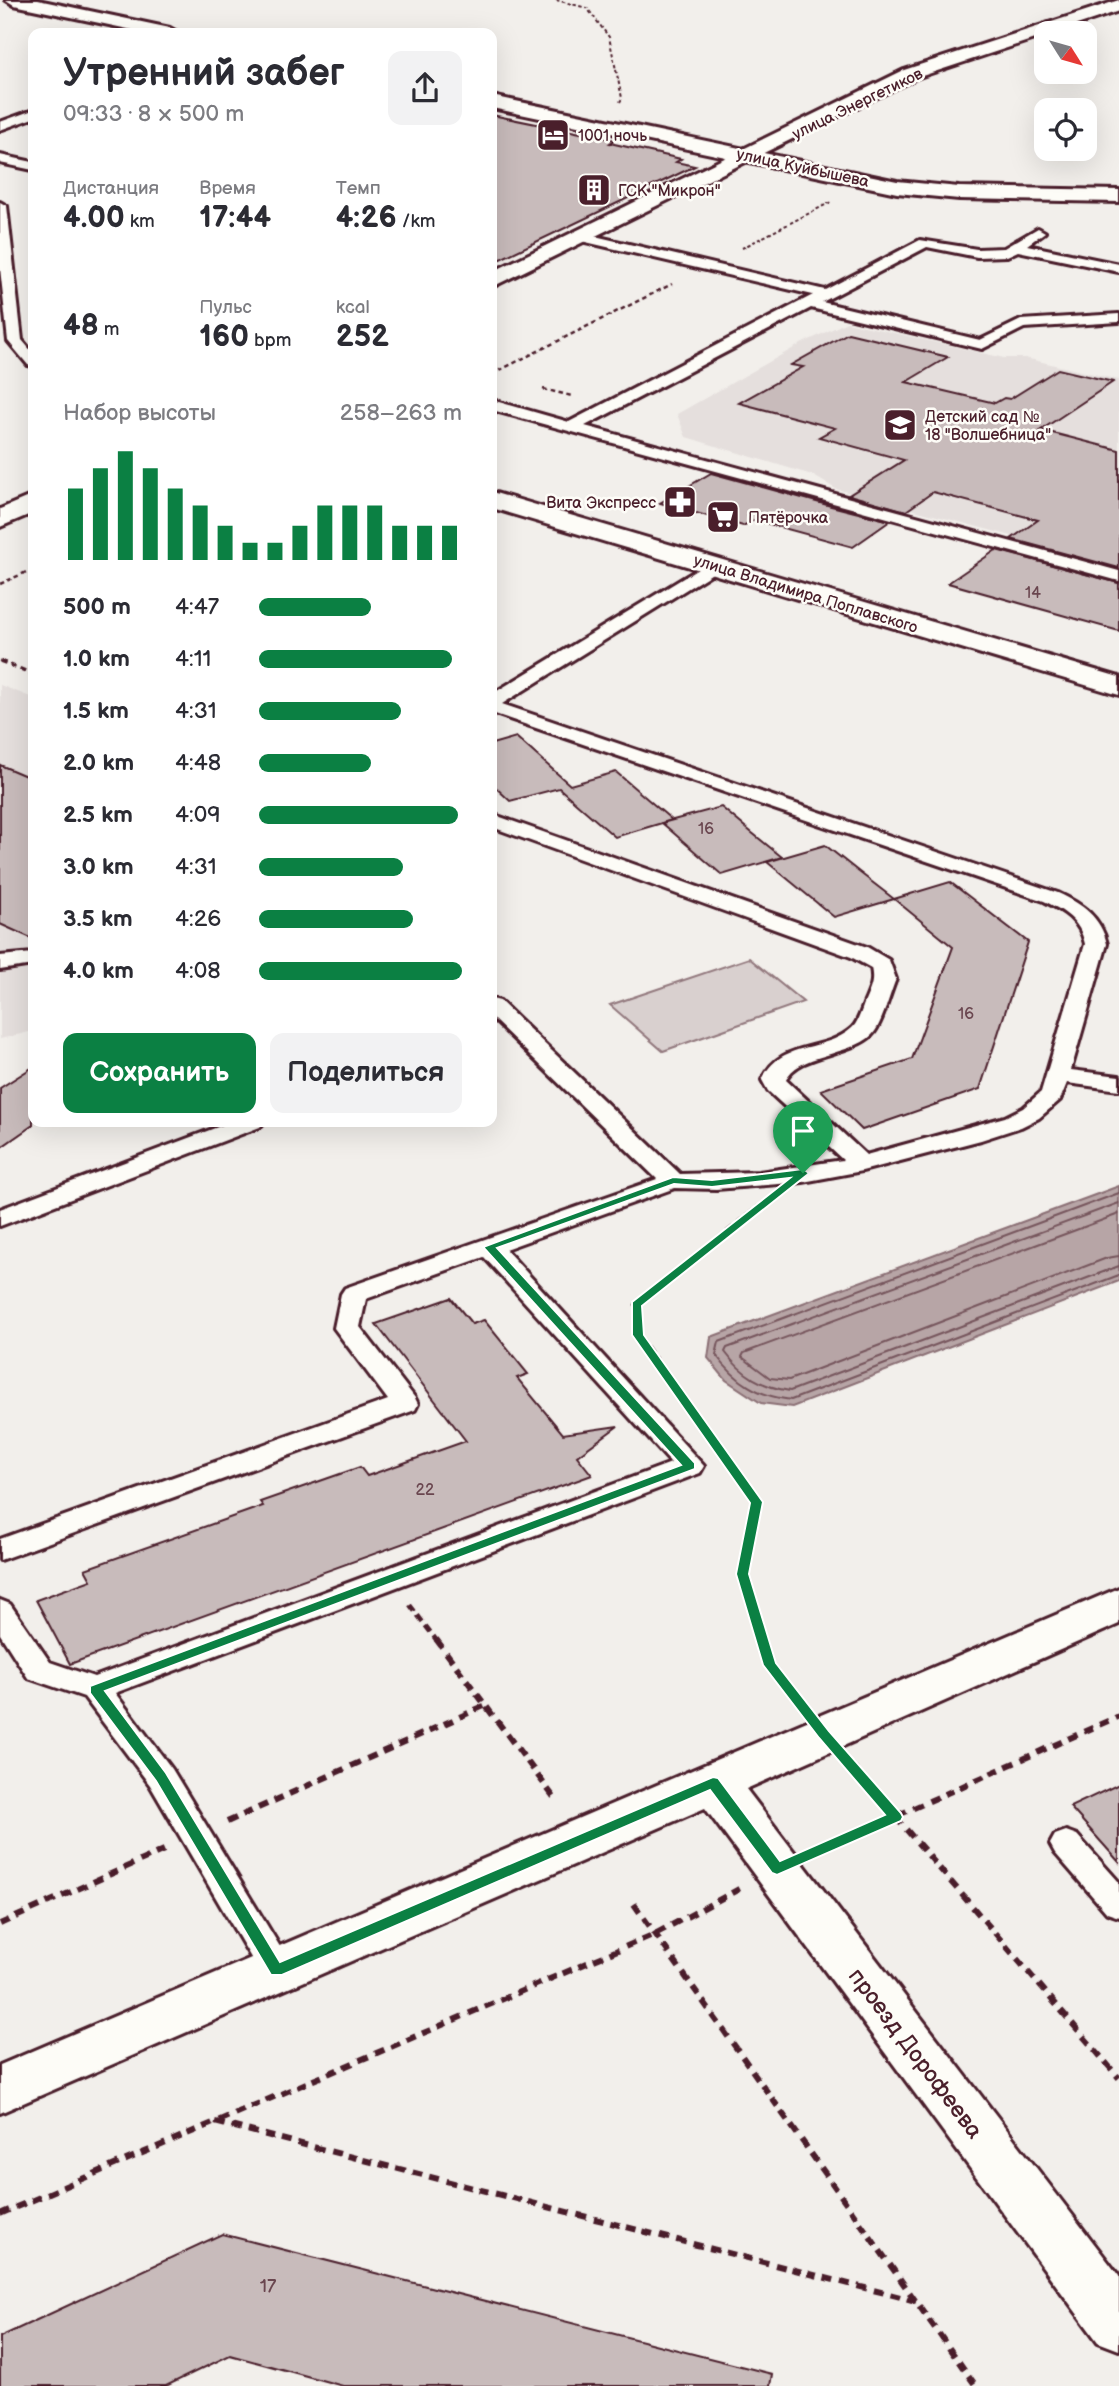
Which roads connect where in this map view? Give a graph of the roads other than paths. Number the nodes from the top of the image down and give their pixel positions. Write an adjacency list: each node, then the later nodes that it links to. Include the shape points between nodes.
1 (14, 0): 3 (street)
2 (1119, 5): 7 (street, улица Энергетиков, via 910,74)
3 (146, 28)
4 (497, 103): 7 (street, улица Куйбышева)
5 (28, 116): 6 (lane)
6 (0, 126)
7 (748, 156): 10 (street, улица Куйбышева, via 929,191); 13 (street, улица Энергетиков)
8 (0, 159): 9 (lane)
9 (28, 165)
10 (1119, 196)
11 (0, 206): 20 (lane, via 15,341)
12 (1038, 232): 14 (lane)
13 (582, 237): 16 (street, улица Энергетиков); 17 (lane)
14 (1017, 247): 15 (lane); 17 (lane, via 977,253 925,243)
15 (1119, 268)
16 (497, 278)
17 (825, 294): 18 (lane)
18 (808, 303): 19 (lane, via 982,345 1021,324); 22 (lane)
19 (1119, 318)
20 (28, 356)
21 (497, 406): 22 (lane)
22 (571, 427): 27 (lane)
23 (497, 501): 26 (street, улица Владимира Поплавского)
24 (28, 505): 25 (street)
25 (0, 519)
26 (713, 565): 28 (street, улица Владимира Поплавского); 29 (lane)
27 (1119, 576)
28 (1119, 686)
29 (497, 701)
30 (497, 706): 35 (lane, via 1051,897 1077,911 1094,932 1096,944)
31 (497, 822): 38 (lane, via 850,949 881,965 885,979 864,1030 846,1042 786,1062 774,1080)
32 (28, 960): 33 (lane)
33 (0, 963)
34 (497, 1012): 39 (lane)
35 (1058, 1075): 36 (lane); 38 (lane, via 1052,1095 1043,1105 1013,1122 908,1155)
36 (1119, 1083)
37 (239, 1127): 40 (lane)
38 (862, 1164): 39 (lane, via 712,1183)
39 (673, 1181): 41 (lane)
40 (0, 1218)
41 (489, 1247): 42 (lane, via 354,1294 347,1328 405,1404); 45 (lane, via 690,1466)
42 (0, 1550)
43 (1119, 1605): 46 (street)
44 (0, 1611): 45 (lane, via 39,1670)
45 (95, 1689): 49 (lane, via 161,1777)
46 (713, 1782): 49 (street); 51 (street, проезд Дорофеева)
47 (1066, 1844): 48 (lane)
48 (1119, 1904)
49 (276, 1970): 50 (street)
50 (0, 2090)
51 (1116, 2314)

